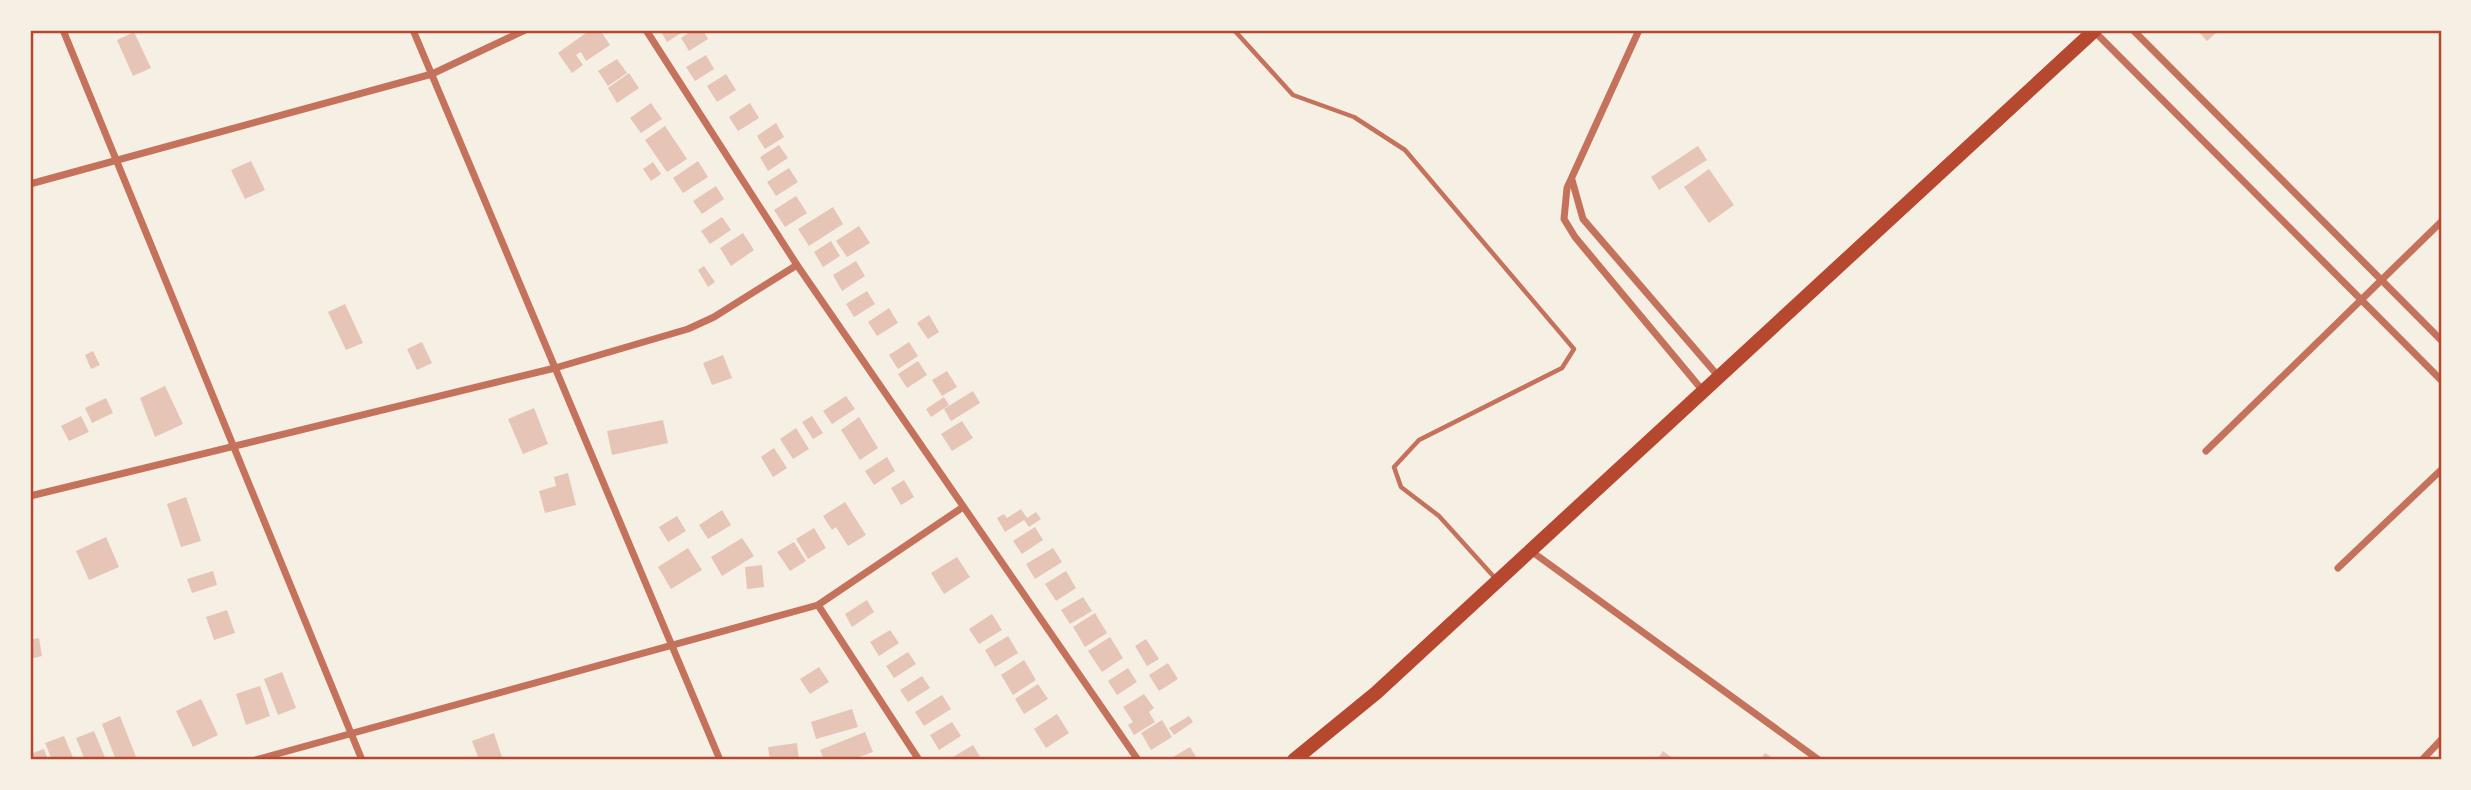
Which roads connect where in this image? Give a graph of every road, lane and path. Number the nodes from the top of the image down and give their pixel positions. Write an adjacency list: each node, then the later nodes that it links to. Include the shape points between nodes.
1 (63, 30): 10 (street)
2 (413, 30): 9 (street)
3 (525, 30): 9 (street)
4 (646, 30): 14 (street)
5 (1234, 30): 29 (lane, via 1293,95 1354,117 1405,150 1574,349 1562,368 1419,440 1394,467 1401,487 1439,516)
6 (1639, 30): 11 (street)
7 (2094, 30): 16 (street); 19 (main road)
8 (2133, 30): 15 (street)
9 (432, 74): 10 (street); 18 (street)
10 (117, 160): 12 (street); 22 (street)
11 (1572, 179): 19 (street, via 1583,219); 21 (street, via 1564,219 1575,237)
12 (30, 184)
13 (2441, 222): 15 (street)
14 (797, 265): 18 (street, via 688,329); 26 (street)
15 (2382, 280): 16 (street); 17 (street)
16 (2361, 299): 20 (street); 23 (street)
17 (2441, 340)
18 (555, 368): 22 (street); 31 (street)
19 (1718, 377): 21 (main road)
20 (2441, 380)
21 (1703, 391): 27 (main road)
22 (234, 446): 25 (street); 32 (street)
23 (2206, 451)
24 (2441, 470): 28 (street)
25 (30, 496)
26 (963, 507): 30 (street); 38 (street)
27 (1530, 551): 29 (main road); 40 (street)
28 (2338, 568)
29 (1497, 581): 39 (main road, via 1377,693)
30 (818, 605): 31 (street); 37 (street)
31 (672, 645): 32 (street); 36 (street)
32 (351, 733): 34 (street); 35 (street)
33 (2441, 740): 41 (street)
34 (254, 760)
35 (362, 760)
36 (720, 760)
37 (919, 760)
38 (1138, 760)
39 (1294, 760)
40 (1819, 760)
41 (2422, 760)

